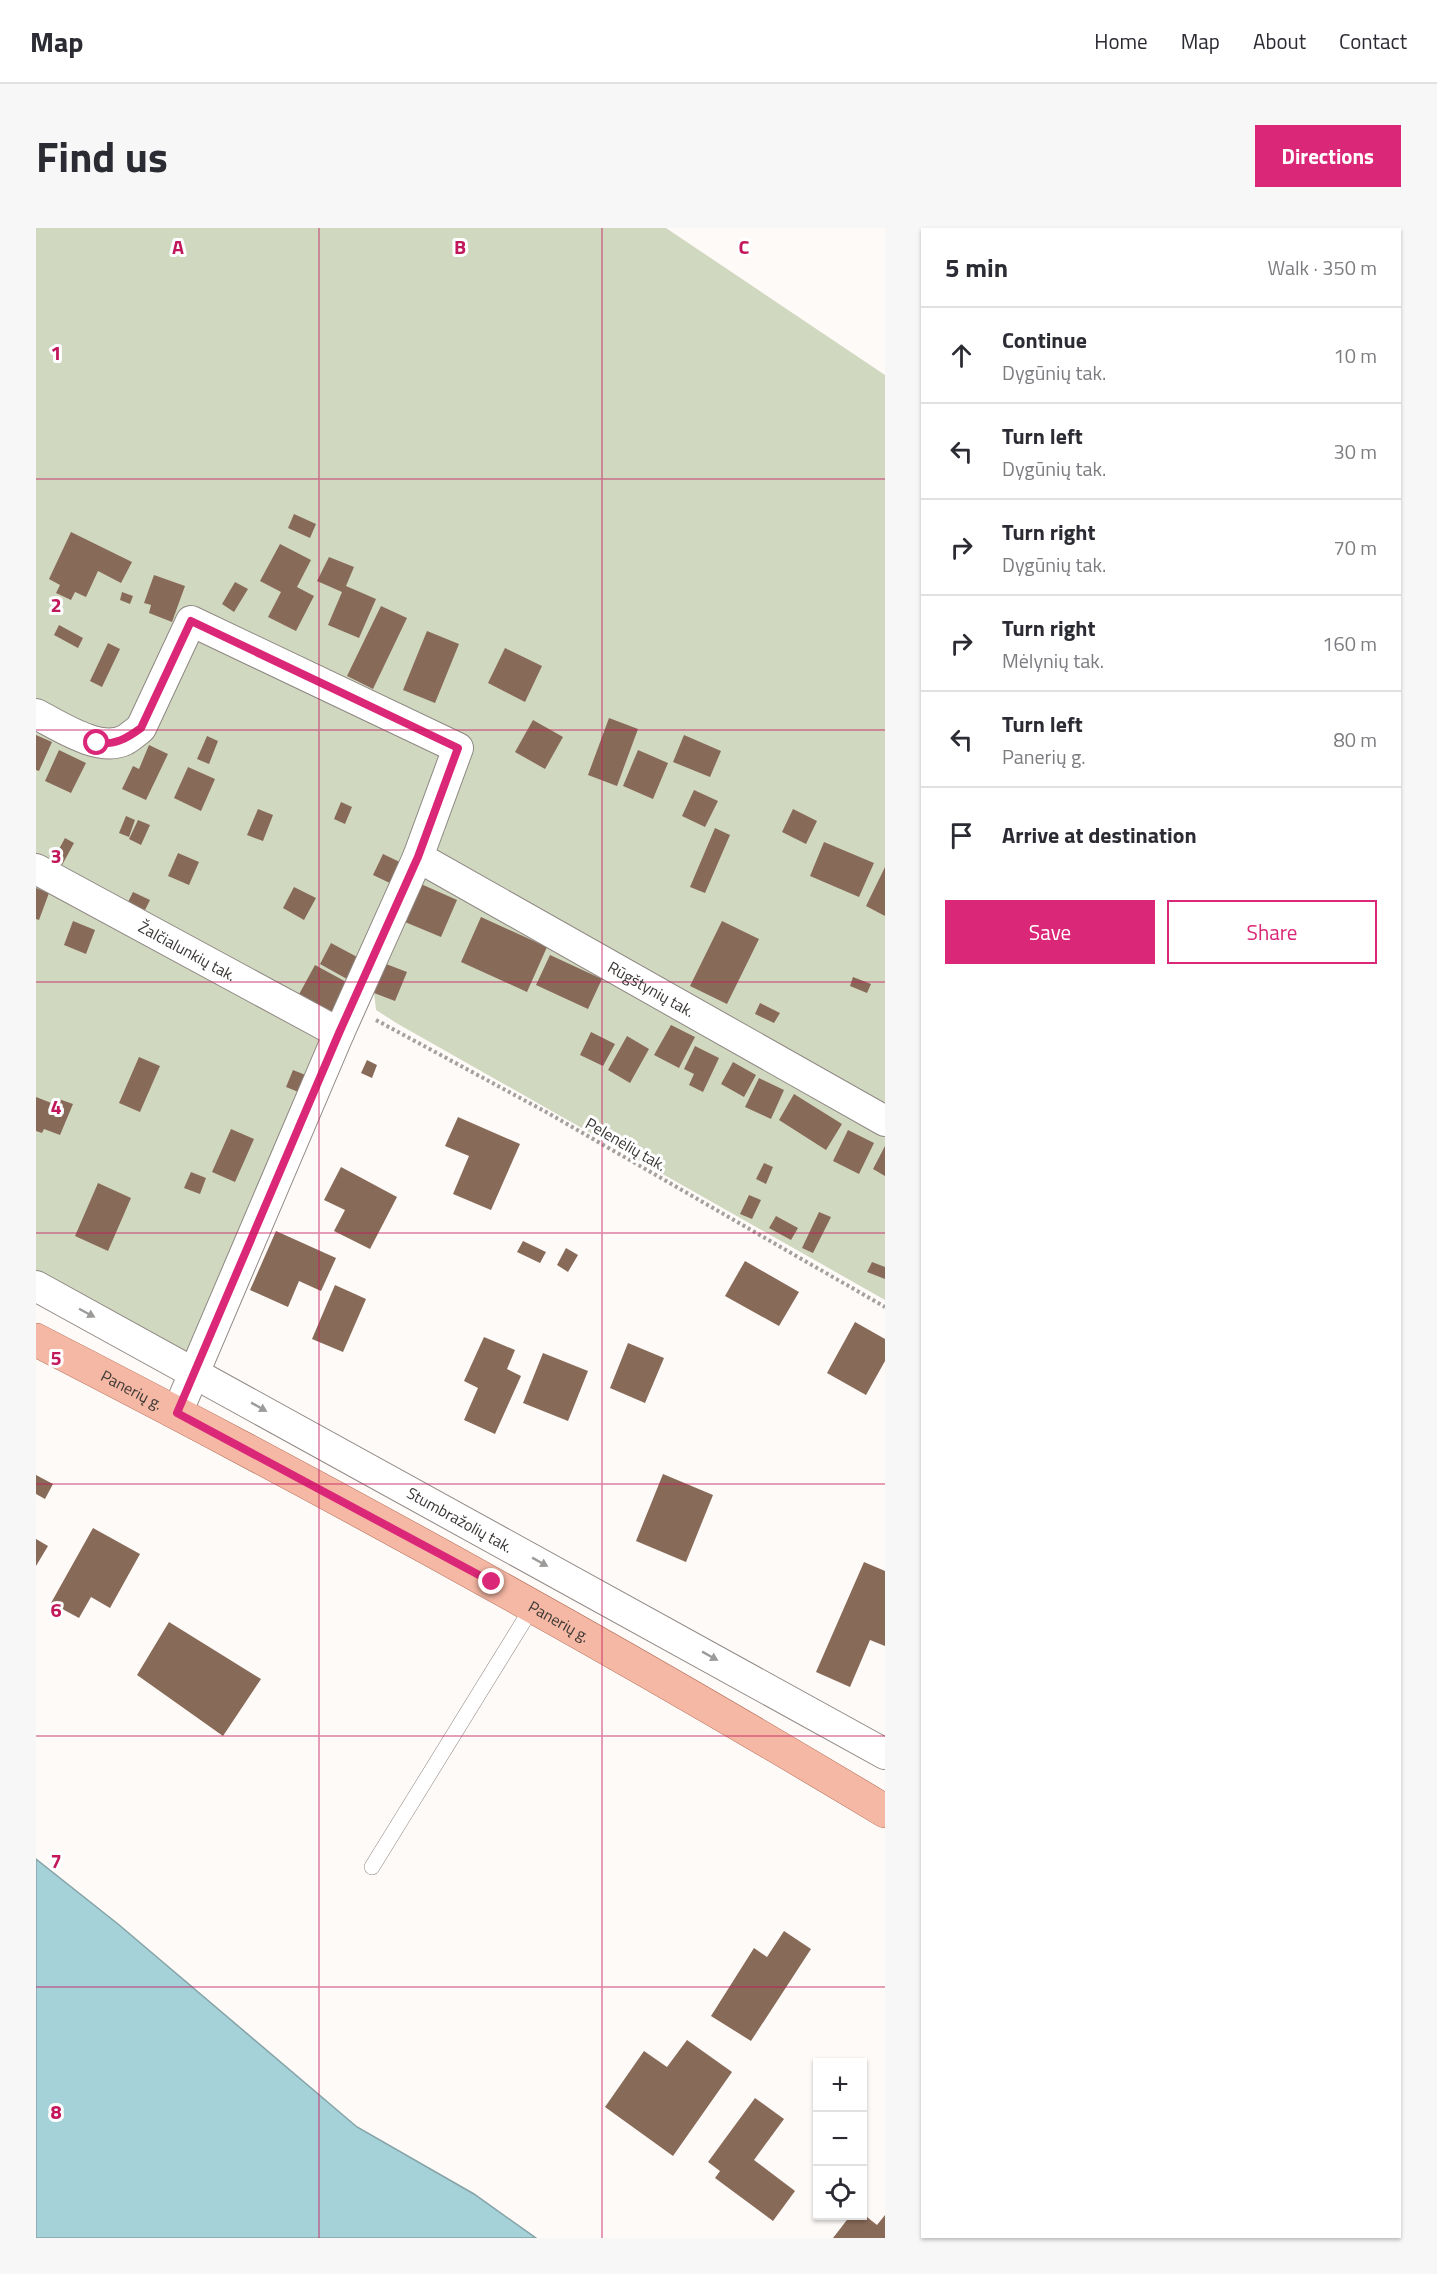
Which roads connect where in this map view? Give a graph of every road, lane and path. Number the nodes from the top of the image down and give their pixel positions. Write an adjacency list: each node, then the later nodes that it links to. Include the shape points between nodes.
1 (36, 714): 2 (street, via 97,743 109,745 125,740 141,728 191,621 458,748)
2 (418, 857): 4 (street); 5 (street, Rūgštynių tak.)
3 (36, 869): 4 (street, Žalčialunkių tak.)
4 (345, 1020): 7 (path, Pelenėlių tak., via 548,1113); 9 (street)
5 (885, 1121)
6 (36, 1286): 9 (street, Stumbražolių tak., one-way to 9)
7 (885, 1306)
8 (36, 1340): 10 (main road, Panerių g.)
9 (195, 1371): 10 (street); 12 (street, Stumbražolių tak., one-way to 12)
10 (177, 1413): 11 (main road, Panerių g.)
11 (533, 1606): 13 (main road, Panerių g.); 14 (lane)
12 (885, 1754)
13 (885, 1810)
14 (372, 1867)

